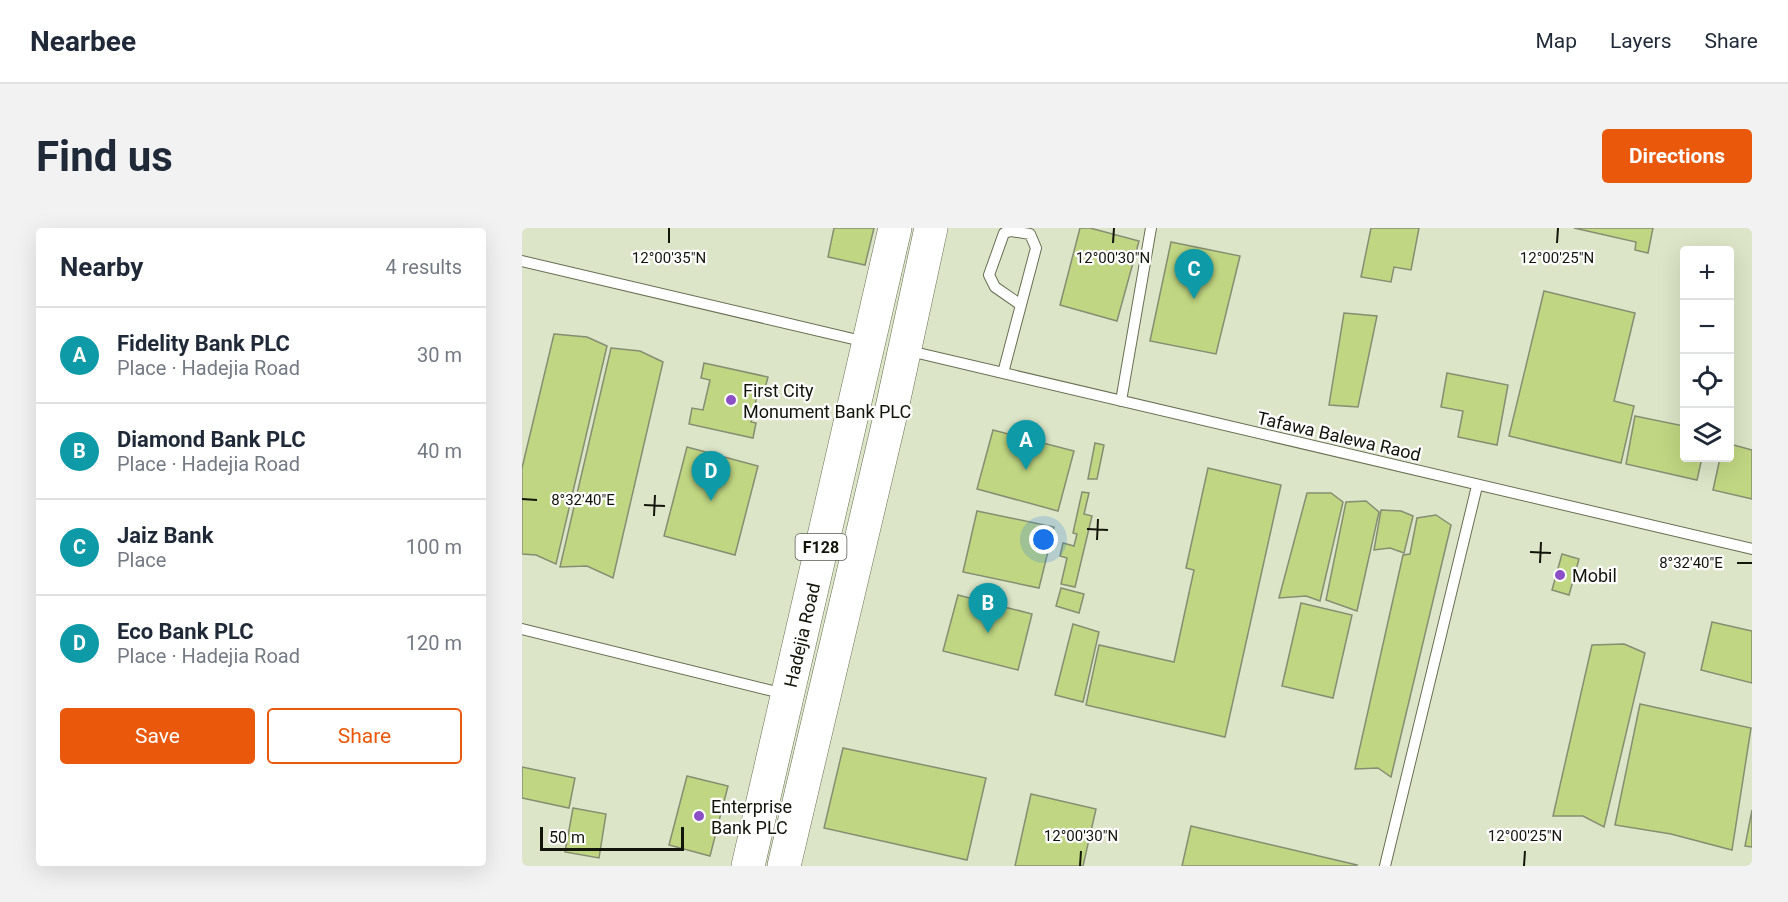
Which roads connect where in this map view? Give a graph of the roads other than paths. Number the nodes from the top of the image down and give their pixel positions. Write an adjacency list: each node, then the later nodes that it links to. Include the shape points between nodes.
1 (895, 228): 8 (main road, Hadejia Road / F128)
2 (911, 228): 17 (main road)
3 (931, 228): 18 (main road)
4 (948, 228): 9 (main road, F128)
5 (1151, 228): 11 (lane)
6 (522, 261): 8 (lane)
7 (1021, 305): 7 (lane, via 1036,248 1030,234 1011,231 1004,233 989,275 995,287); 10 (lane)
8 (867, 343): 15 (main road, Hadejia Road / F128)
9 (918, 353): 10 (lane, Tafawa Balewa Raod); 19 (main road, F128)
10 (1003, 373): 11 (lane, Tafawa Balewa Raod)
11 (1121, 401): 12 (lane, Tafawa Balewa Raod)
12 (1477, 486): 13 (lane, Tafawa Balewa Raod); 20 (lane)
13 (1752, 549)
14 (522, 629): 15 (lane)
15 (788, 695): 16 (main road, Hadejia Road / F128)
16 (748, 866)
17 (763, 866)
18 (784, 866)
19 (803, 866)
20 (1385, 866)

